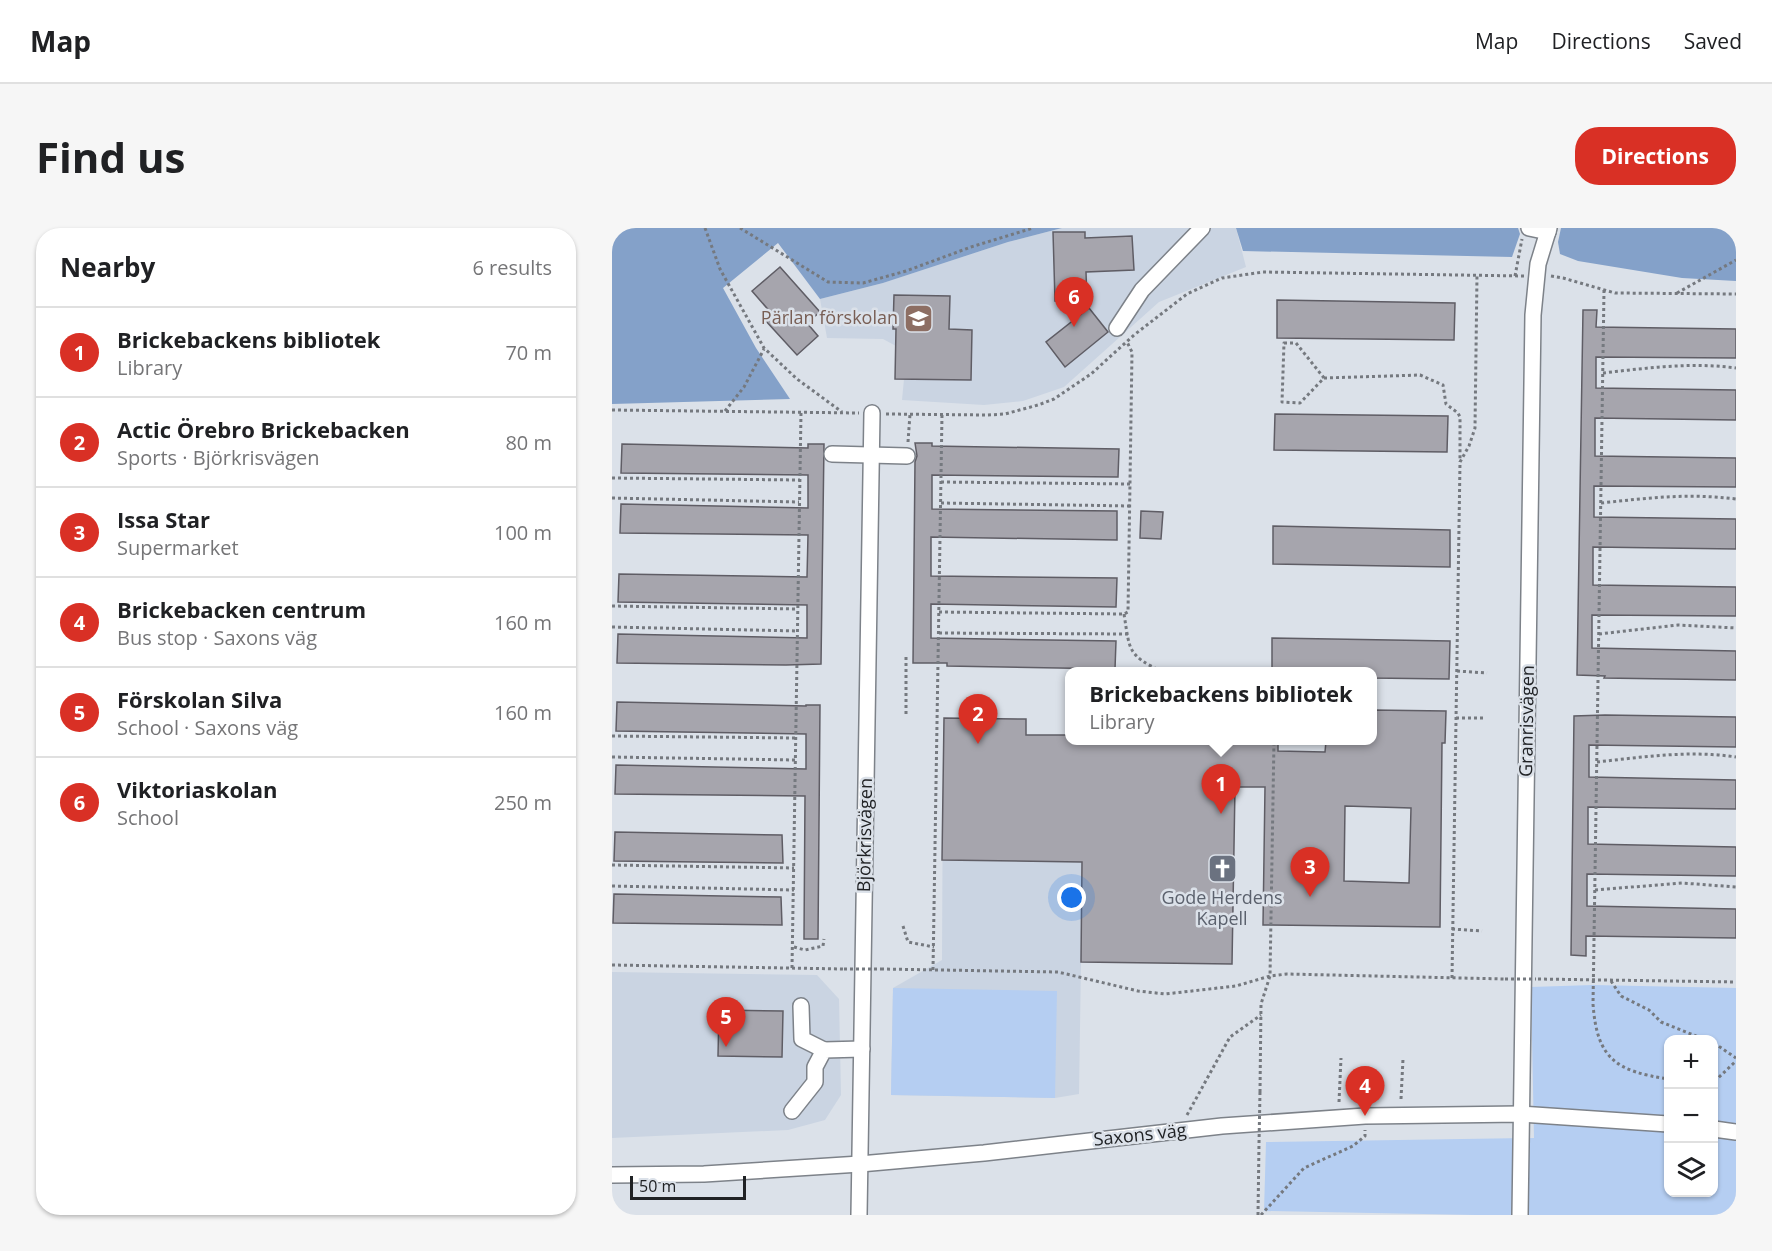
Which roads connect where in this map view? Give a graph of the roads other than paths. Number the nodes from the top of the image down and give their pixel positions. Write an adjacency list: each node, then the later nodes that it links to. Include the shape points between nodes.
1 (1202, 228): 4 (street, via 1142,290)
2 (1548, 230): 3 (street); 13 (street, Granrisvägen, via 1538,264 1533,315)
3 (1526, 232)
4 (1117, 328)
5 (872, 413): 7 (street, Björkrisvägen)
6 (832, 454): 7 (street)
7 (871, 455): 8 (street); 10 (street, Björkrisvägen)
8 (908, 456)
9 (801, 1006): 11 (street, via 802,1039)
10 (862, 1049): 11 (street); 17 (street, Björkrisvägen)
11 (824, 1050): 12 (street, via 815,1067 815,1082)
12 (792, 1111)
13 (1521, 1114): 14 (street, Saxons väg); 17 (street, Saxons väg, via 1365,1116); 20 (street, Granrisvägen)
14 (1664, 1125)
15 (1718, 1130): 16 (street)
16 (1736, 1132)
17 (860, 1164): 18 (street, Saxons väg, via 704,1174); 19 (street, Björkrisvägen)
18 (612, 1175)
19 (859, 1215)
20 (1520, 1215)

